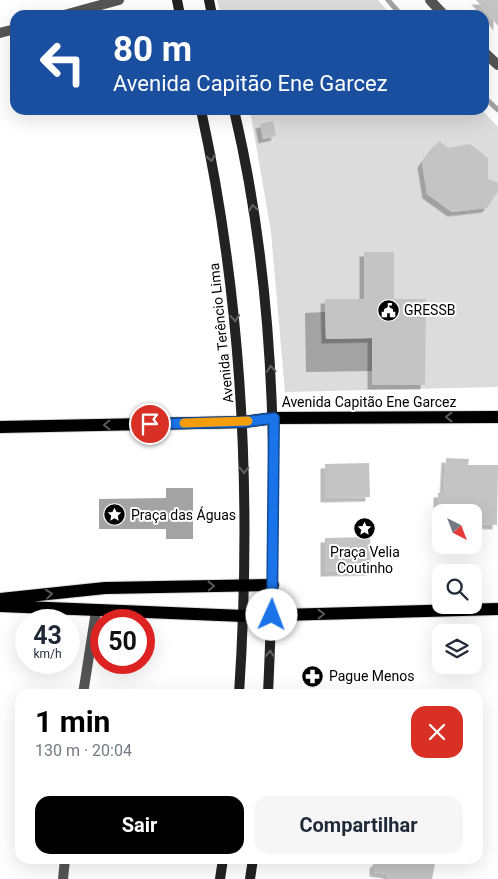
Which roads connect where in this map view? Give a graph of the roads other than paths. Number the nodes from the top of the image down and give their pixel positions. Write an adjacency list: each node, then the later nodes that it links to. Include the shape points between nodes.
1 (119, 0): 3 (street)
2 (430, 0): 4 (street)
3 (82, 10)
4 (439, 10)
5 (202, 115): 9 (main road, Avenida Terêncio Lima, one-way to 9, via 233,294)
6 (235, 115): 8 (main road, one-way to 6, via 265,284 246,157)
7 (498, 417): 8 (main road, Avenida Capitão Ene Garcez, one-way to 8)
8 (274, 418): 9 (main road, Avenida Capitão Ene Garcez); 11 (main road)
9 (244, 422): 10 (main road, Avenida Capitão Ene Garcez, one-way to 10); 12 (main road, Avenida Terêncio Lima, one-way to 12)
10 (0, 427)
11 (273, 585): 12 (main road); 18 (main road)
12 (244, 586): 13 (main road, one-way to 12, via 105,588); 19 (main road, Avenida Terêncio Lima)
13 (0, 599)
14 (0, 606): 16 (main road)
15 (498, 609): 18 (main road, one-way to 15)
16 (90, 611)
17 (155, 613): 19 (main road)
18 (272, 615): 19 (main road); 23 (main road, one-way to 18)
19 (244, 616): 22 (main road, Avenida Terêncio Lima)
20 (90, 649): 21 (street)
21 (84, 689)
22 (239, 689)
23 (268, 689)
24 (64, 864): 27 (street)
25 (222, 864): 28 (main road)
26 (252, 864): 29 (main road)
27 (63, 879)
28 (220, 879)
29 (250, 879)

